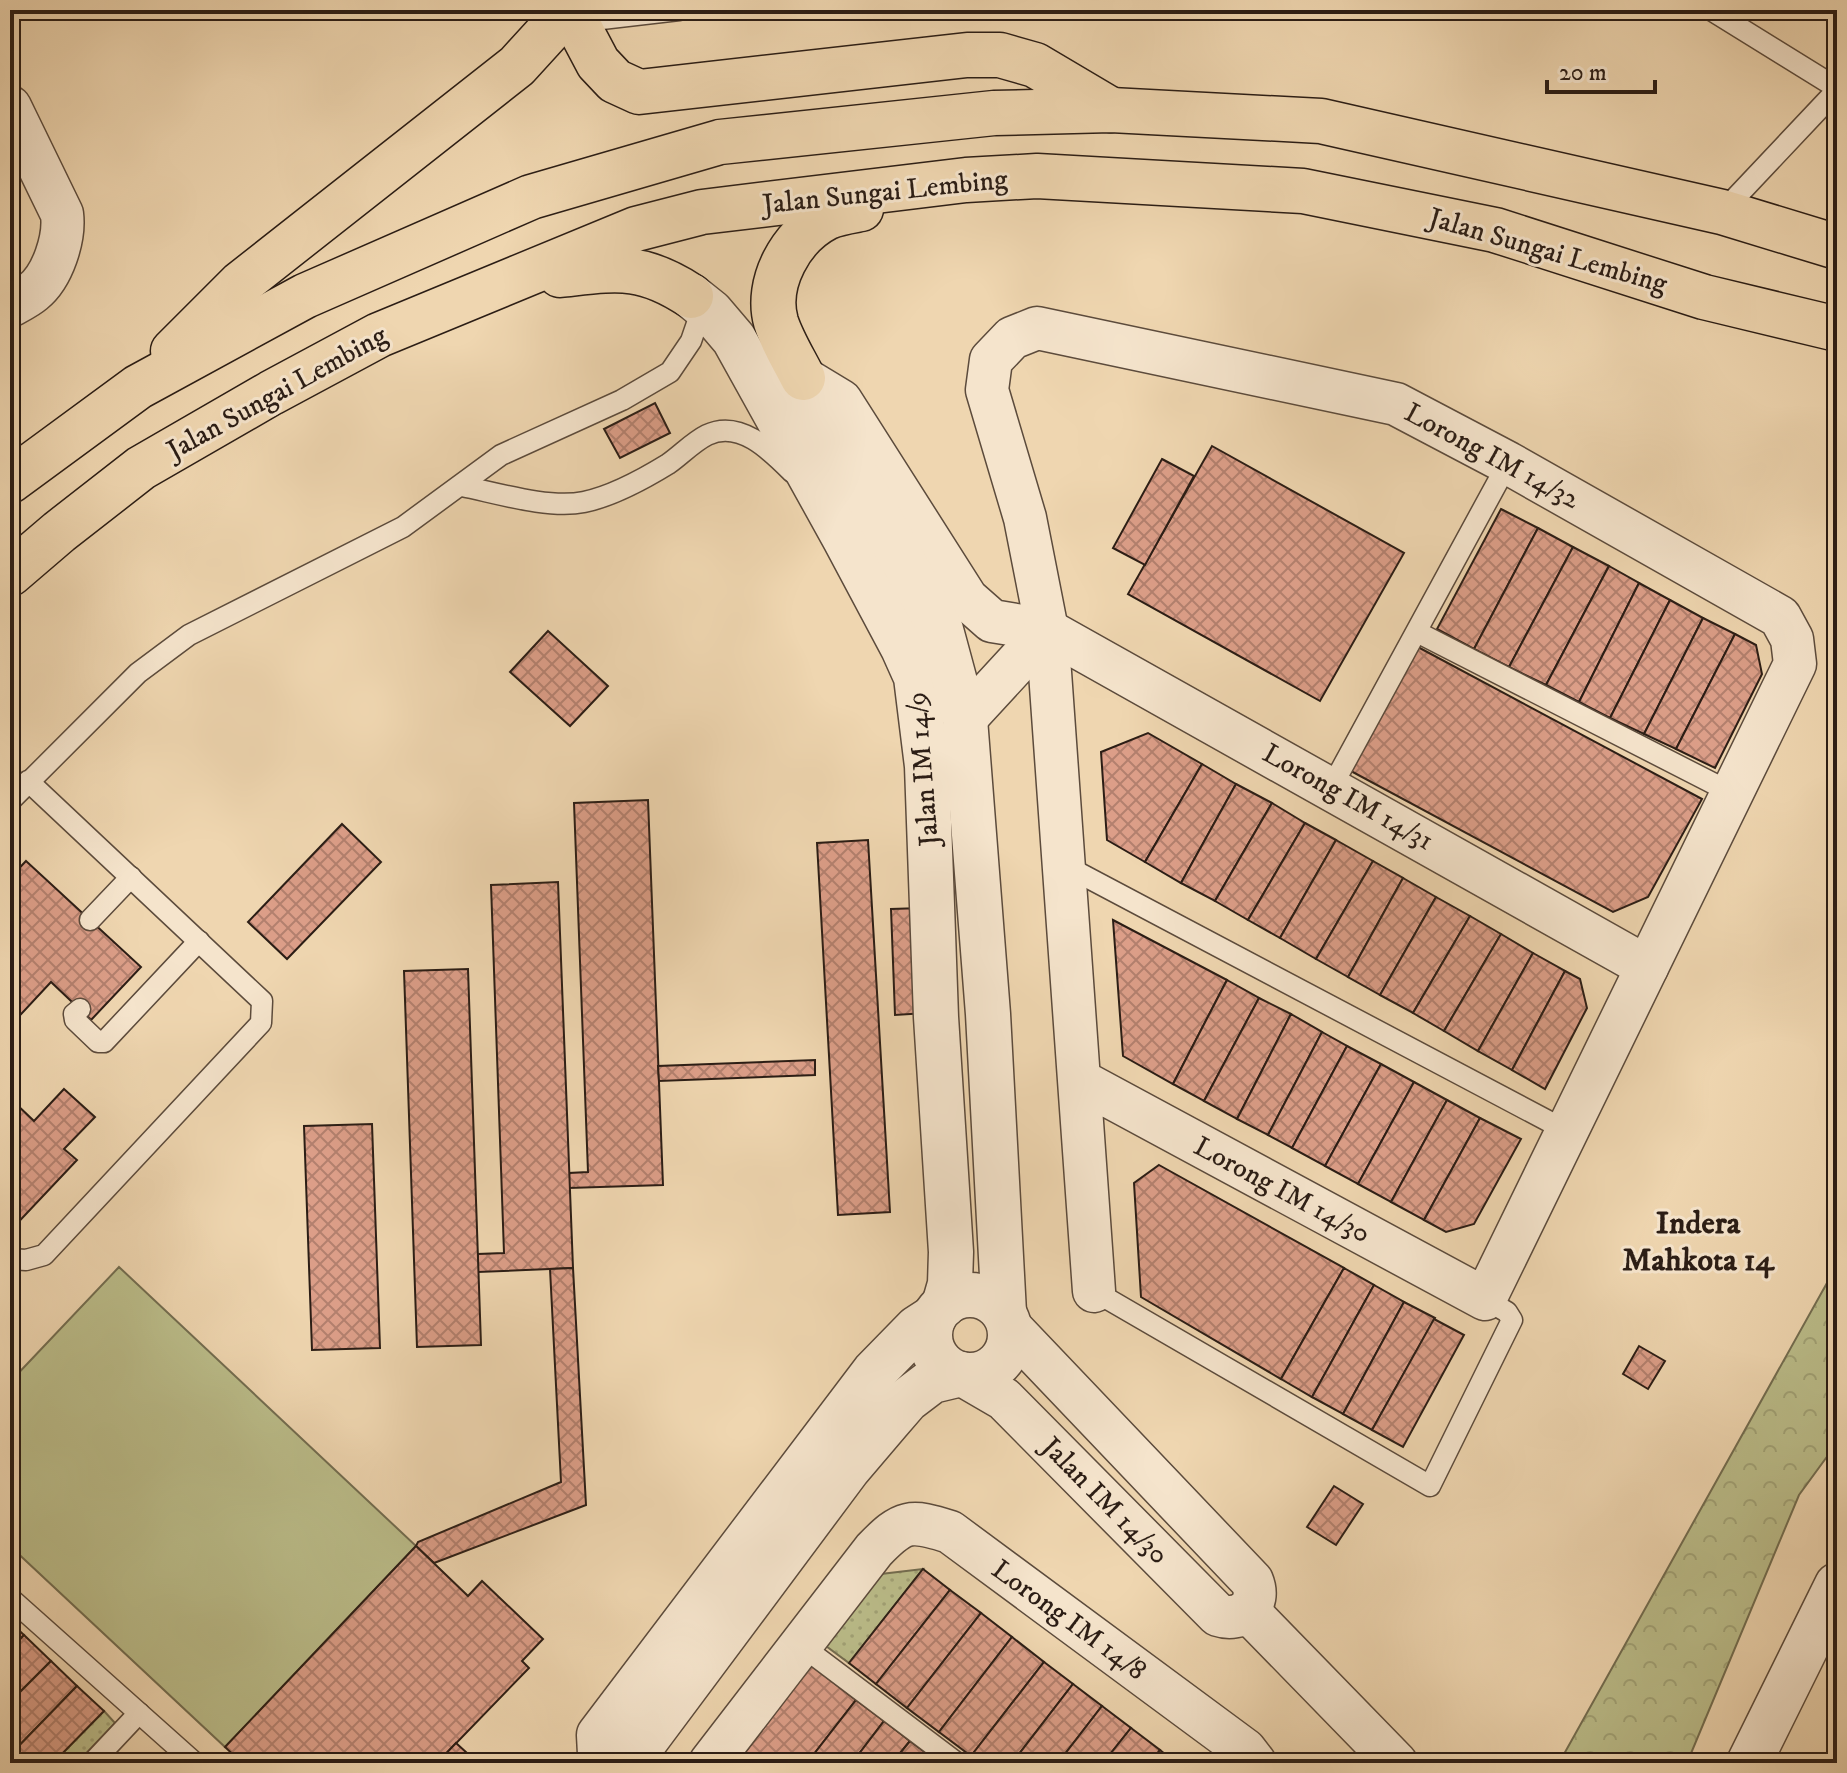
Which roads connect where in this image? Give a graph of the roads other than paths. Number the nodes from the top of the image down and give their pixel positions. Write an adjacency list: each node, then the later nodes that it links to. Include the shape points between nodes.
1 (679, 10): 3 (lane)
2 (1711, 10): 4 (lane)
3 (568, 14): 6 (main road, via 598,63 615,81 639,92 1000,55 1035,65); 15 (main road, via 517,66 240,284)
4 (1837, 89): 8 (lane)
5 (10, 107): 12 (street, via 62,214 64,229 50,269 35,291)
6 (1111, 110): 8 (main road, via 1321,121); 15 (main road, via 994,113 720,142 531,197 305,296)
7 (1037, 176): 10 (main road, Jalan Sungai Lembing, via 702,212 636,229); 13 (main road, Jalan Sungai Lembing, via 1303,191 1495,230 1704,297); 14 (main road, via 863,208 810,227 787,255 774,302 776,321)
8 (1722, 212): 9 (main road)
9 (1837, 247)
10 (512, 280): 11 (main road, via 620,268 668,281); 20 (main road, Jalan Sungai Lembing, via 379,335 141,468)
11 (697, 301): 18 (lane, via 691,341 670,372 501,455); 19 (street, Jalan IM 14/9, via 734,339)
12 (10, 306)
13 (1837, 329)
14 (803, 378): 21 (street, Lorong IM 14/31, via 841,401 967,599 992,621); 23 (street, Jalan IM 14/9)
15 (138, 387): 17 (main road)
16 (1508, 463): 21 (street, Lorong IM 14/32, via 1396,404 1037,328 1012,338 991,360 987,390 1025,518); 22 (lane); 27 (street, Lorong IM 14/32, via 1780,617 1792,639 1795,664)
17 (10, 481)
18 (462, 486): 19 (lane, via 581,503 612,494 668,464 707,435 734,432 772,453 792,472); 25 (lane, via 403,527 189,635 138,673)
19 (845, 539): 23 (street, Jalan IM 14/9)
20 (10, 574)
21 (1047, 630): 24 (street); 26 (street, Lorong IM 14/31); 29 (street)
22 (1417, 632): 26 (lane); 27 (lane)
23 (922, 639): 24 (street, Jalan IM 14/9); 40 (street, Jalan IM 14/9, via 916,677 927,766 951,1252 950,1284)
24 (965, 719): 41 (street, Jalan IM 14/9)
25 (28, 781): 28 (lane); 30 (lane)
26 (1331, 788): 33 (street, Lorong IM 14/31)
27 (1732, 793): 33 (street)
28 (10, 801)
29 (1064, 865): 35 (street); 36 (lane)
30 (131, 877): 31 (lane); 32 (lane)
31 (90, 920)
32 (199, 941): 34 (lane, via 104,1042 75,1020); 37 (lane, via 262,1001 261,1023 44,1255)
33 (1647, 967): 36 (street)
34 (80, 1009)
35 (1079, 1080): 38 (street); 39 (street, Lorong IM 14/30)
36 (1567, 1131): 39 (street)
37 (10, 1259)
38 (1094, 1291): 39 (lane, via 1430,1486 1512,1320)
39 (1485, 1299)
40 (939, 1311): 41 (street, via 956,1297 983,1296); 42 (street, via 930,1331 931,1345 947,1368); 48 (street, via 835,1408 599,1735 598,1748)
41 (1007, 1320): 42 (street, via 1007,1352 1000,1363 976,1375); 45 (street, Jalan IM 14/30, via 1252,1581 1255,1597)
42 (961, 1374): 45 (street, Jalan IM 14/30, via 1004,1399 1218,1615 1234,1618); 48 (street, via 932,1381 907,1400 848,1469 634,1756)
43 (1837, 1585): 55 (street)
44 (10, 1598): 47 (lane)
45 (1248, 1611): 54 (street)
46 (802, 1646): 51 (street); 52 (lane); 53 (street, Lorong IM 14/8, via 895,1528 927,1524 950,1532 1245,1750)
47 (139, 1713): 49 (lane); 50 (lane)
48 (610, 1762)
49 (92, 1763)
50 (195, 1763)
51 (710, 1763)
52 (957, 1763)
53 (1255, 1763)
54 (1396, 1763)
55 (1749, 1763)

